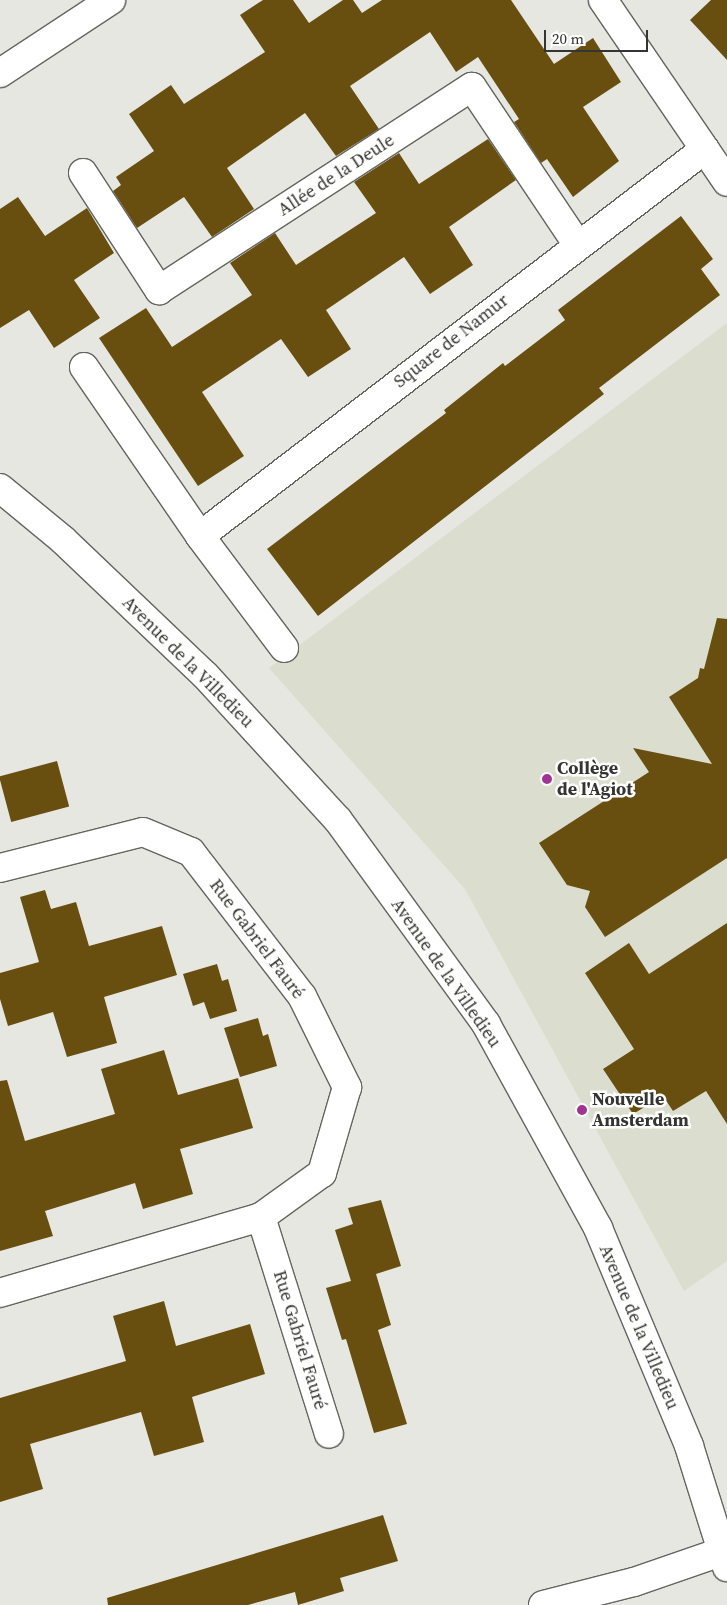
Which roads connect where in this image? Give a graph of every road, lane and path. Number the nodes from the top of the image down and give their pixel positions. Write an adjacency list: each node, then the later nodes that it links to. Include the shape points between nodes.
1 (111, 0): 3 (street)
2 (603, 0): 5 (street)
3 (79, 9): 4 (street)
4 (0, 73)
5 (705, 149): 7 (street); 8 (street, Square de Namur)
6 (83, 173): 8 (street, Allée de la Deule, via 160,290 472,87)
7 (727, 182)
8 (577, 244): 11 (street, Square de Namur)
9 (84, 367): 11 (street)
10 (0, 488): 17 (street, Avenue de la Villedieu, via 63,540 205,675 338,820 486,1024 598,1228 689,1446)
11 (200, 536): 12 (street)
12 (284, 648)
13 (0, 868): 14 (street, Rue Gabriel Fauré, via 143,832 191,852 302,996 347,1087 322,1173)
14 (261, 1217): 15 (street, Rue Gabriel Fauré); 16 (street, Rue Gabriel Fauré)
15 (0, 1294)
16 (329, 1434)
17 (726, 1556): 18 (street)
18 (543, 1605)

